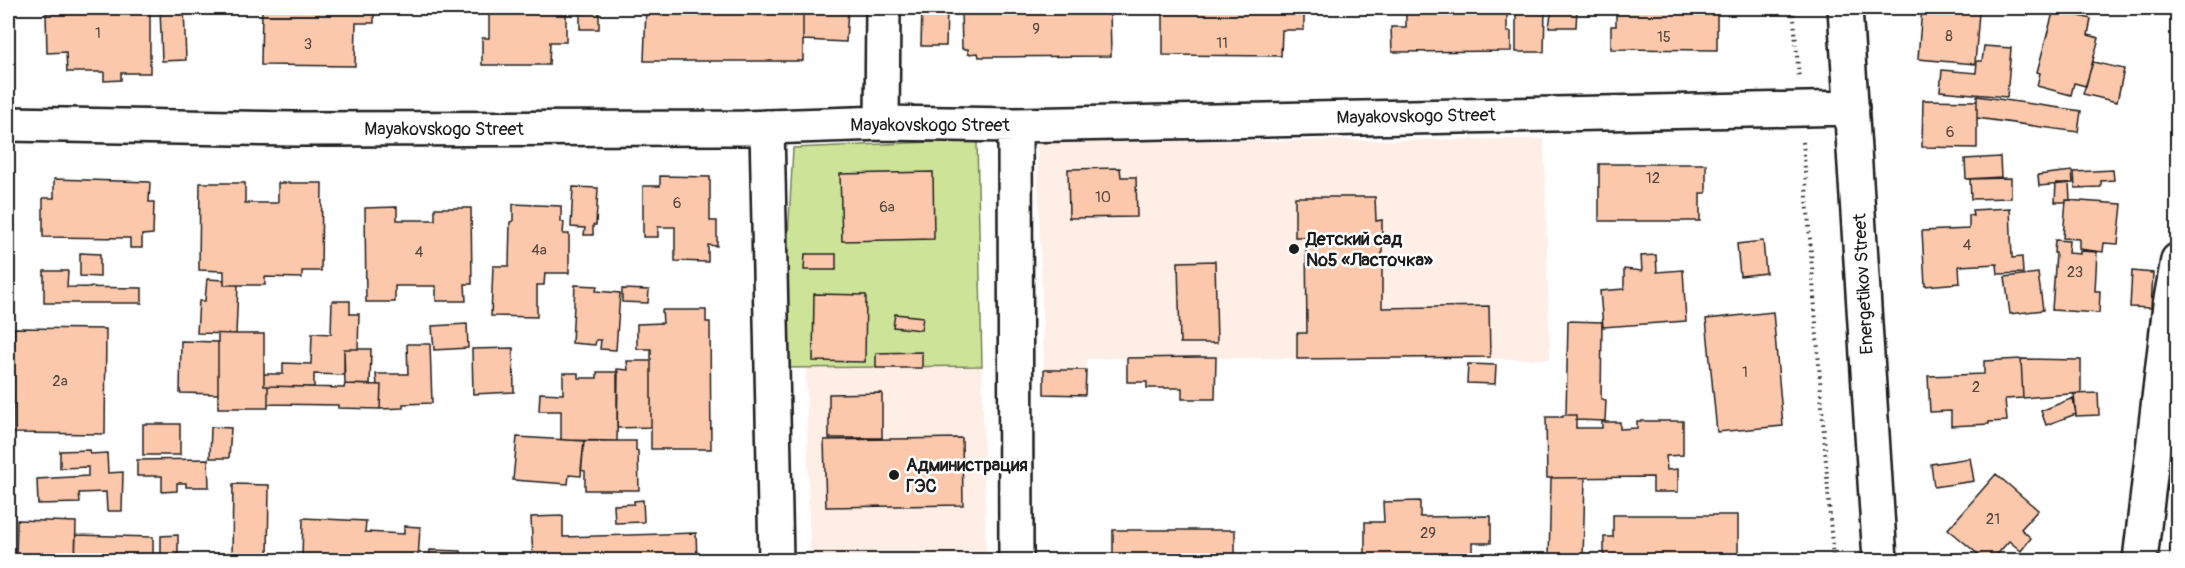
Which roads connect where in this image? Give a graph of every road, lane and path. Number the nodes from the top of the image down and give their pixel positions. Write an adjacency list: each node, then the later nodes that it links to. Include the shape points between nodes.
1 (883, 8): 6 (street)
2 (1794, 8): 4 (path)
3 (1845, 8): 5 (street, Energetikov Street)
4 (1801, 108): 5 (street, Mayakovskogo Street); 8 (street, Mayakovskogo Street); 13 (path)
5 (1852, 108): 14 (street, Energetikov Street)
6 (882, 123): 8 (street, Mayakovskogo Street); 9 (street, Mayakovskogo Street)
7 (8, 124): 9 (street, Mayakovskogo Street, via 296,129)
8 (1015, 125): 12 (street)
9 (767, 127): 11 (street)
10 (2178, 260): 15 (street)
11 (776, 561)
12 (1016, 561)
13 (1833, 561)
14 (1880, 561)
15 (2140, 561)

